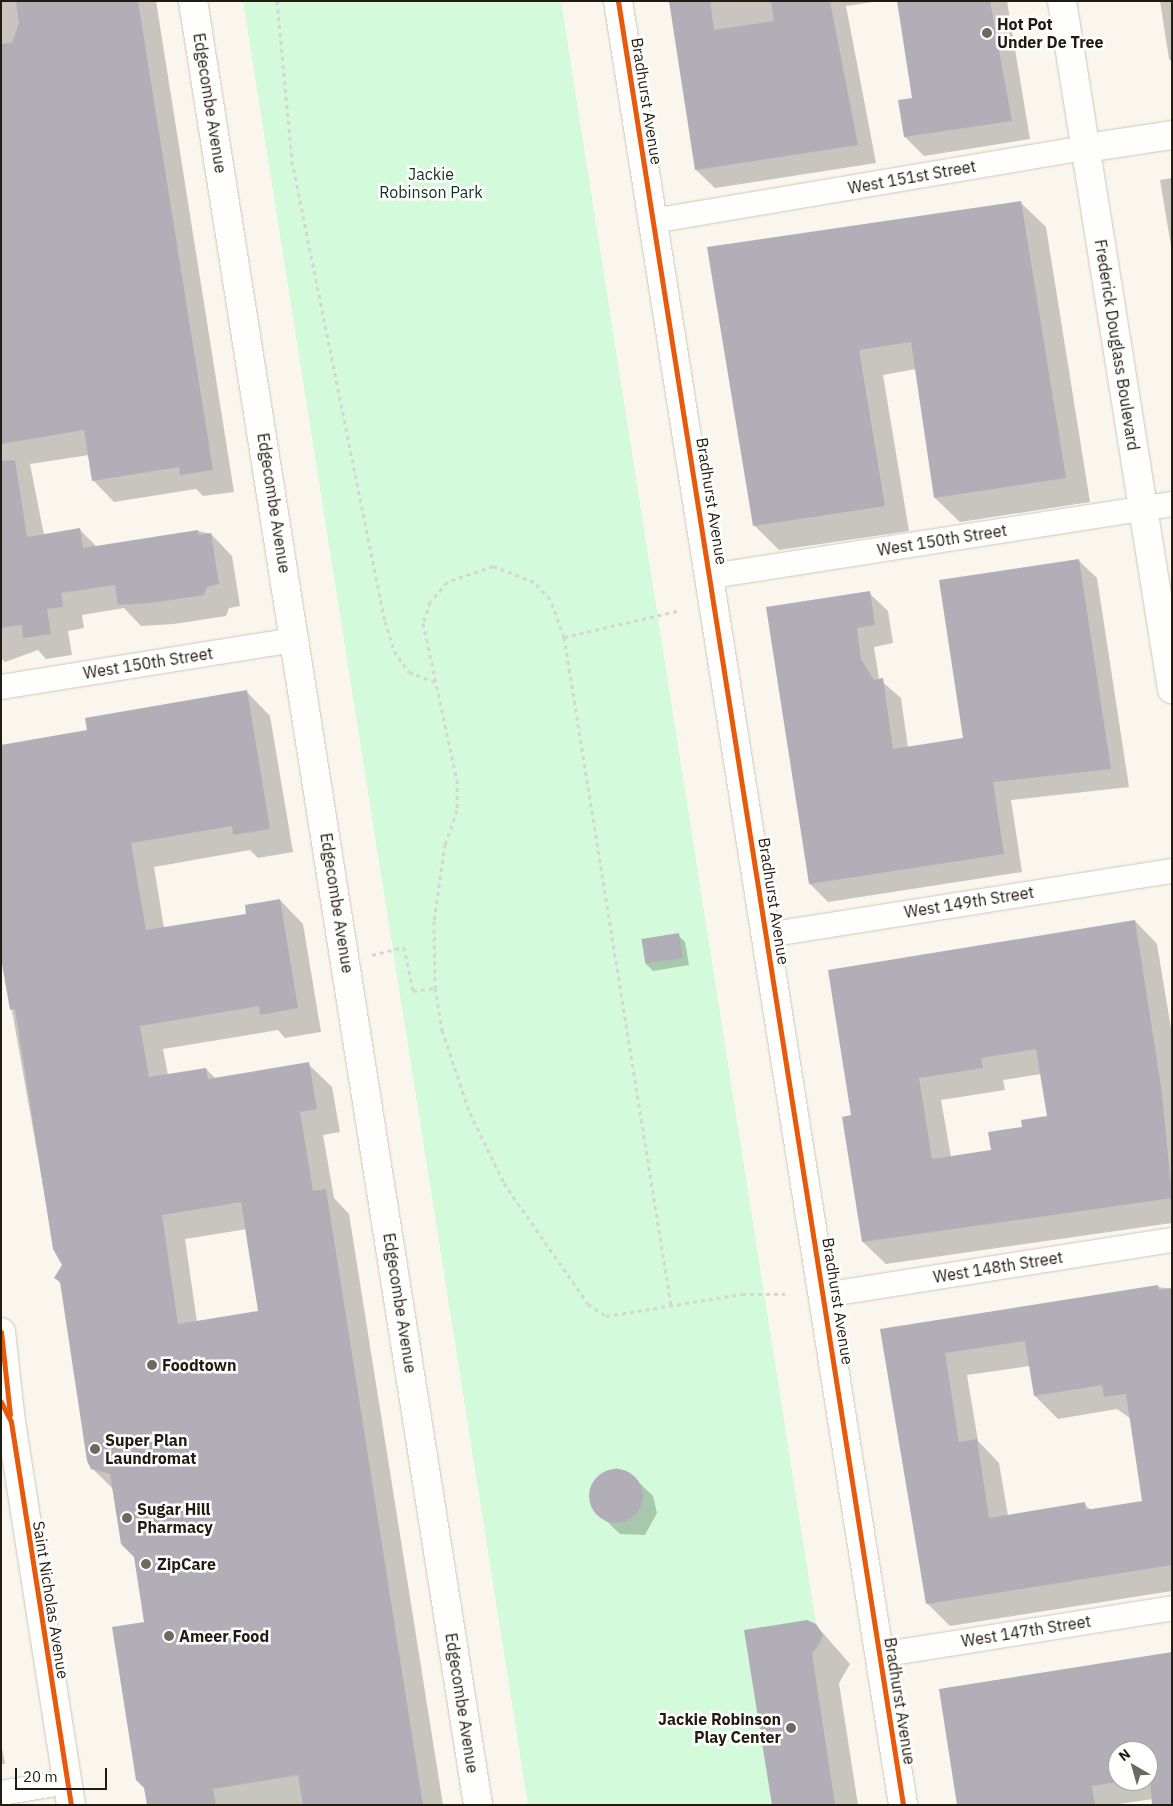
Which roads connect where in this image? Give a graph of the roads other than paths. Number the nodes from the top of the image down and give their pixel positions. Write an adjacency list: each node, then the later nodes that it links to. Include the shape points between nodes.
1 (193, 1): 10 (street, Edgecombe Avenue)
2 (618, 1): 6 (street, Bradhurst Avenue)
3 (1062, 1): 5 (street, Frederick Douglass Boulevard)
4 (1172, 135): 5 (street, West 151st Street)
5 (1086, 148): 6 (street, West 151st Street); 8 (street, Frederick Douglass Boulevard)
6 (653, 221): 9 (street, Bradhurst Avenue)
7 (1172, 504): 8 (street, West 150th Street)
8 (1142, 508): 9 (street, West 150th Street); 12 (street, Frederick Douglass Boulevard)
9 (712, 576): 14 (street, Bradhurst Avenue)
10 (295, 640): 11 (street, West 150th Street); 23 (street, Edgecombe Avenue)
11 (1, 687)
12 (1172, 689)
13 (1172, 871): 14 (street, West 149th Street)
14 (766, 935): 16 (street, Bradhurst Avenue)
15 (1172, 1240): 16 (street, West 148th Street)
16 (824, 1295): 20 (street, Bradhurst Avenue)
17 (1, 1332): 18 (street, Saint Nicholas Avenue)
18 (4, 1416): 22 (street, Saint Nicholas Avenue)
19 (1172, 1608): 20 (street, West 147th Street)
20 (880, 1655): 24 (street, Bradhurst Avenue)
21 (1, 1793): 22 (street)
22 (69, 1794)
23 (478, 1805)
24 (903, 1805)

